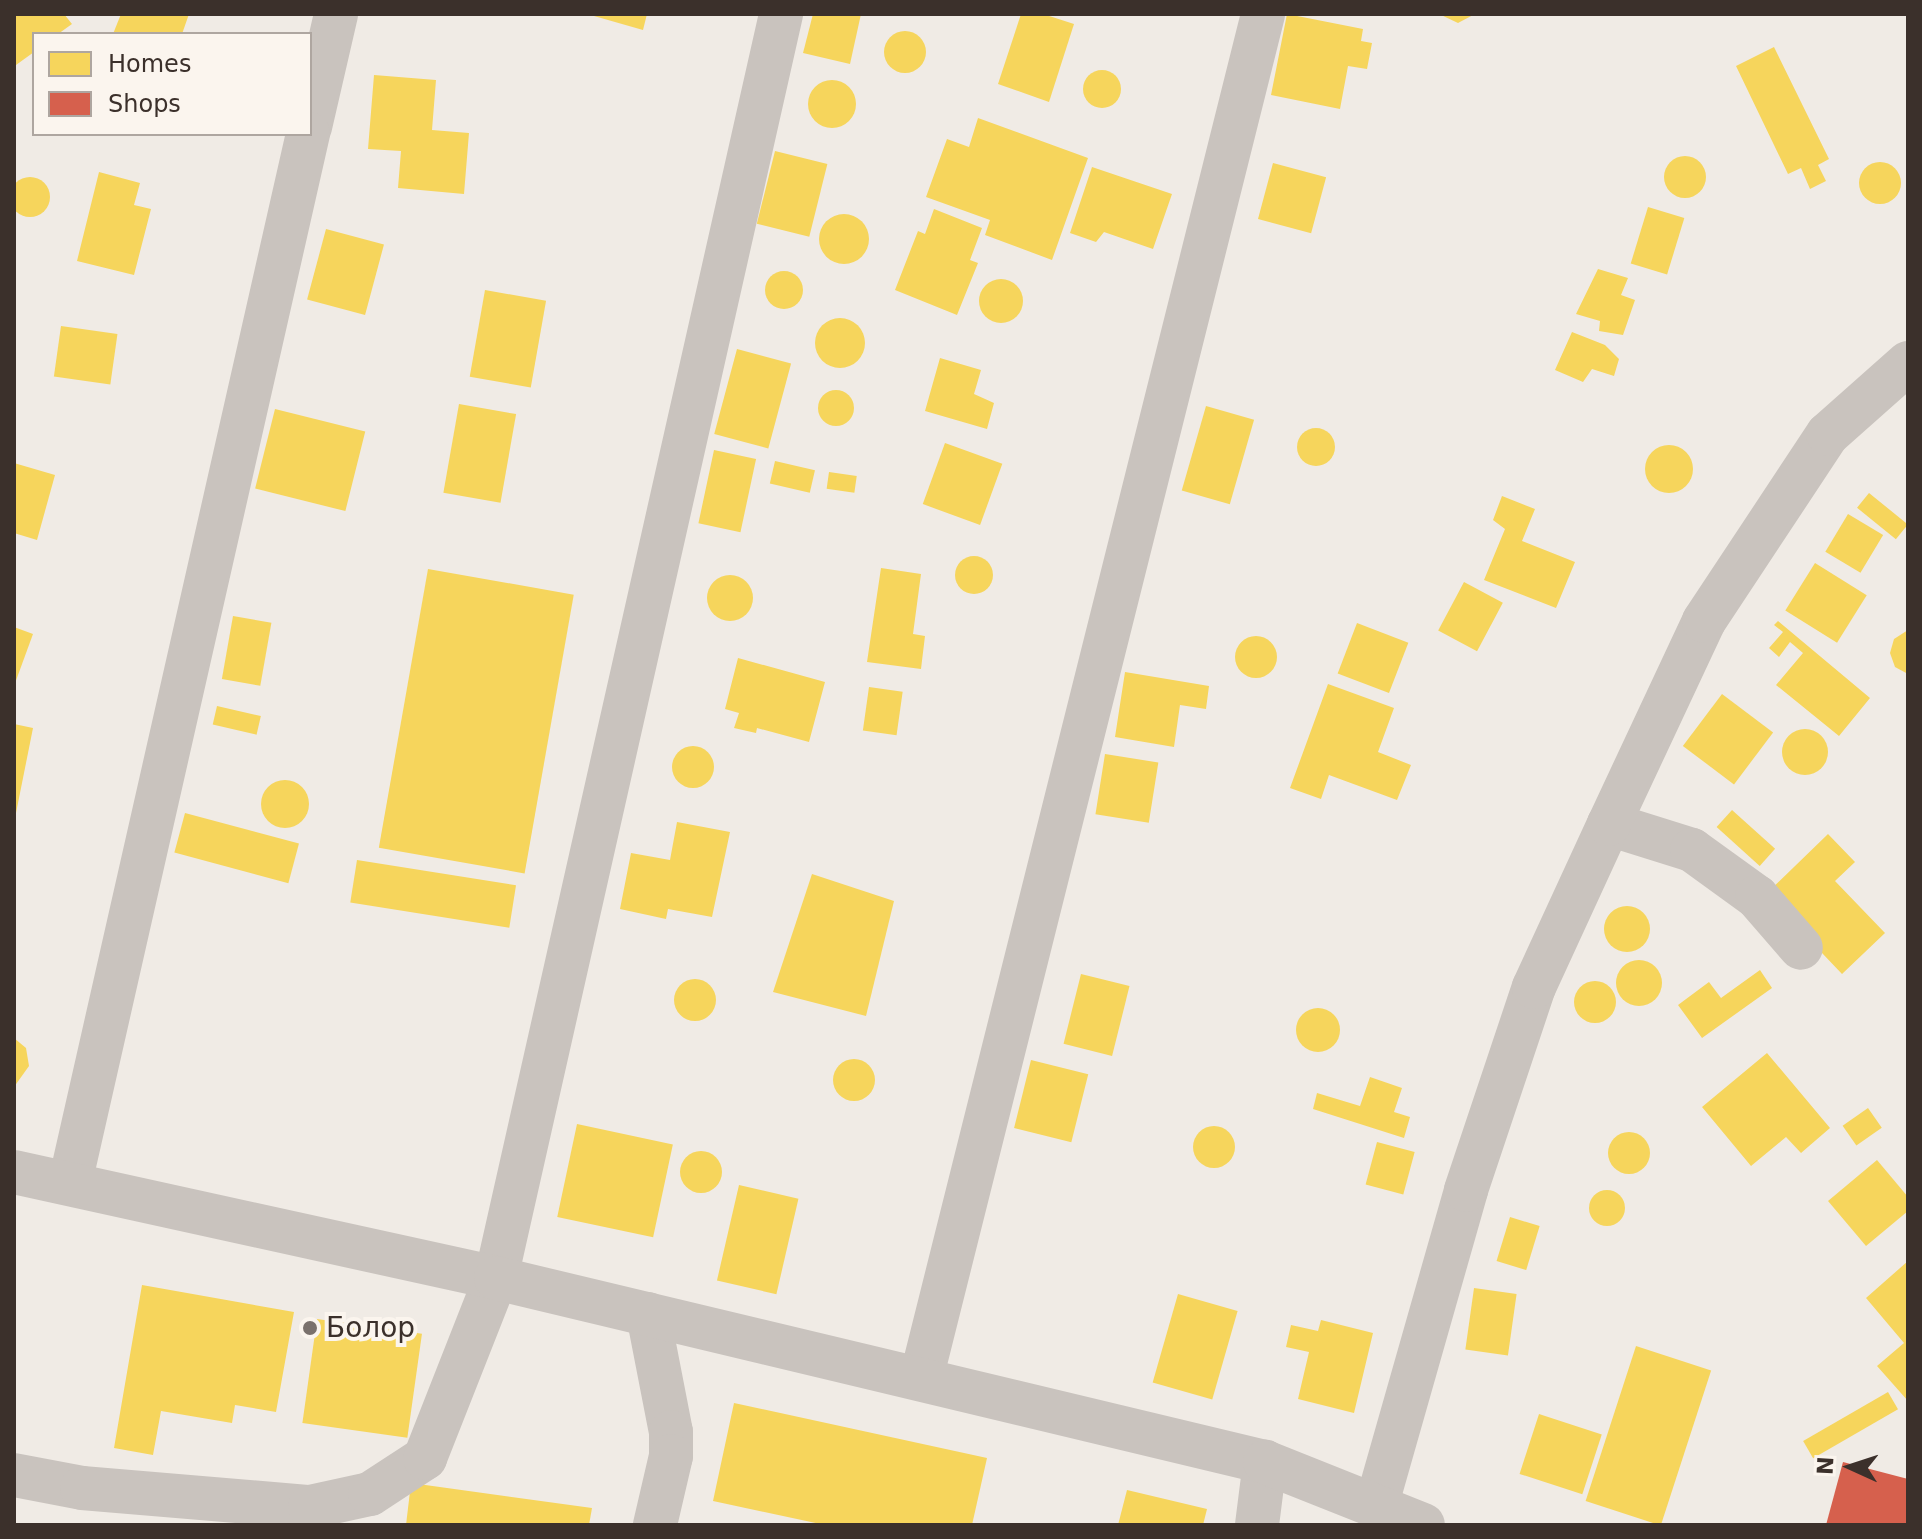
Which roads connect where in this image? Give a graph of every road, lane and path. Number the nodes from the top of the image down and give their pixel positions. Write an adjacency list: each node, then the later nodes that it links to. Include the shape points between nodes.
1 (336, 14): 4 (street)
2 (781, 14): 11 (street)
3 (1263, 14): 13 (street)
4 (312, 118)
5 (308, 136): 10 (street)
6 (1908, 363): 7 (street, via 1828,434 1704,621)
7 (1609, 824): 8 (street, via 1692,850 1757,897); 16 (street, via 1534,987 1466,1190)
8 (1801, 948)
9 (14, 1172): 10 (street)
10 (70, 1183): 11 (street)
11 (496, 1278): 12 (street); 15 (street, via 425,1458 370,1494 310,1507 82,1488)
12 (648, 1314): 13 (street); 17 (street, via 671,1432 671,1456)
13 (921, 1379): 14 (street)
14 (1265, 1462): 16 (street); 18 (street)
15 (14, 1475)
16 (1377, 1503): 19 (street)
17 (655, 1525)
18 (1257, 1525)
19 (1423, 1525)

